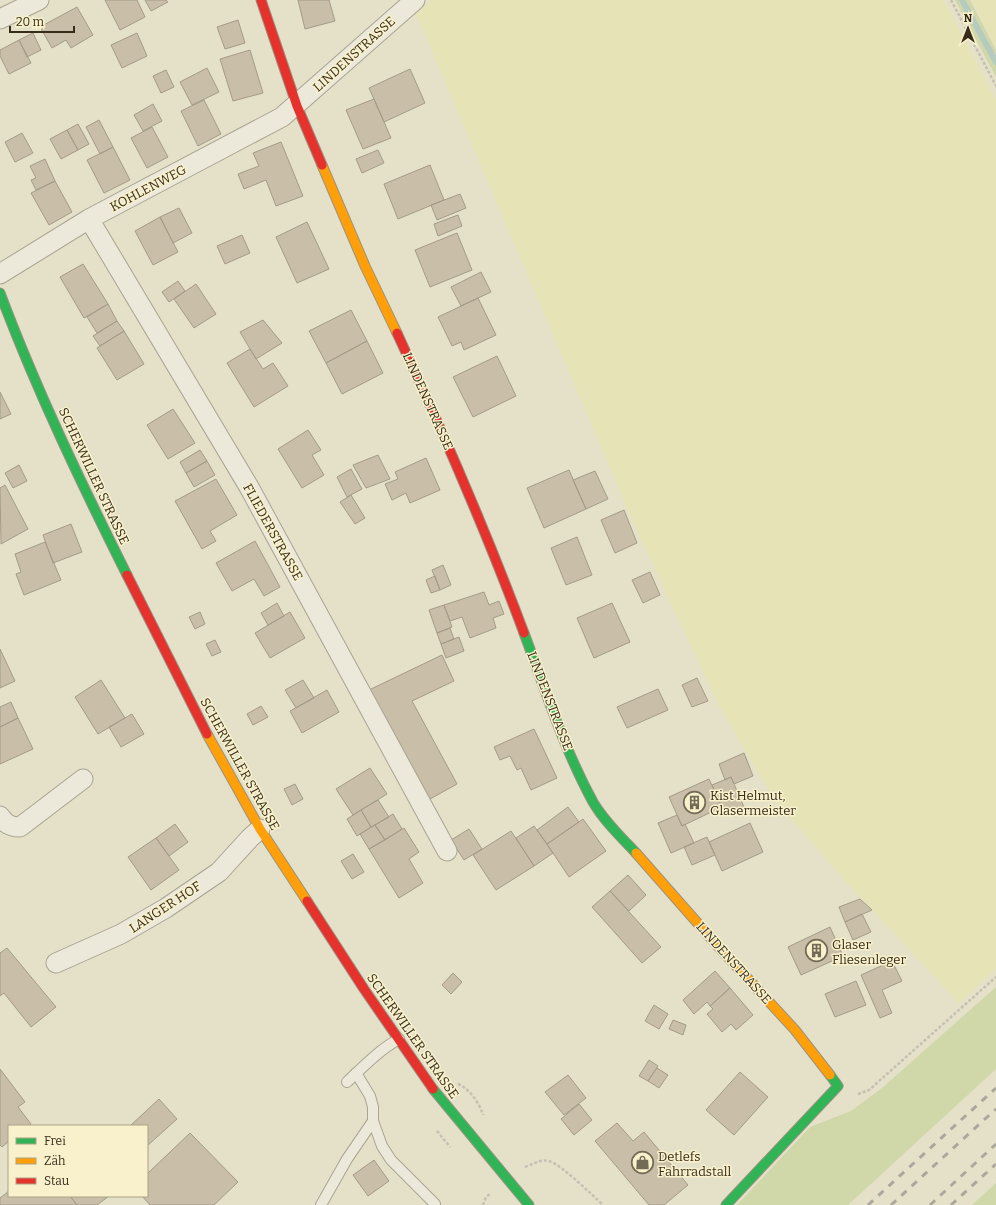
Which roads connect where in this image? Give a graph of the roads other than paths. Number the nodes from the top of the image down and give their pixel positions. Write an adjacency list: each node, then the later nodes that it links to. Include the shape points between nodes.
1 (39, 0): 4 (street)
2 (261, 0): 5 (street, LINDENSTRASSE)
3 (413, 2): 5 (street, LINDENSTRASSE)
4 (0, 19)
5 (297, 106): 6 (street, KOHLENWEG, via 282,117); 21 (street, LINDENSTRASSE, via 365,266 435,415 498,563 561,731 594,803 614,830 795,1030 838,1086)
6 (90, 219): 7 (street, KOHLENWEG); 12 (street, FLIEDERSTRASSE, via 249,487)
7 (0, 274)
8 (0, 293): 11 (street, SCHERWILLER STRASSE, via 18,341 92,505 198,718)
9 (83, 779): 10 (street, via 20,827 10,827)
10 (0, 816)
11 (260, 830): 13 (street, LANGER HOF, via 219,872 166,908 122,934); 14 (street, SCHERWILLER STRASSE)
12 (447, 851)
13 (56, 963)
14 (399, 1040): 15 (lane, via 386,1047); 20 (street, SCHERWILLER STRASSE, via 439,1097)
15 (356, 1073): 16 (lane); 17 (lane, via 372,1101)
16 (348, 1082)
17 (373, 1121): 18 (lane, via 390,1160); 19 (lane, via 347,1159)
18 (435, 1204)
19 (321, 1205)
20 (529, 1205)
21 (726, 1205)

